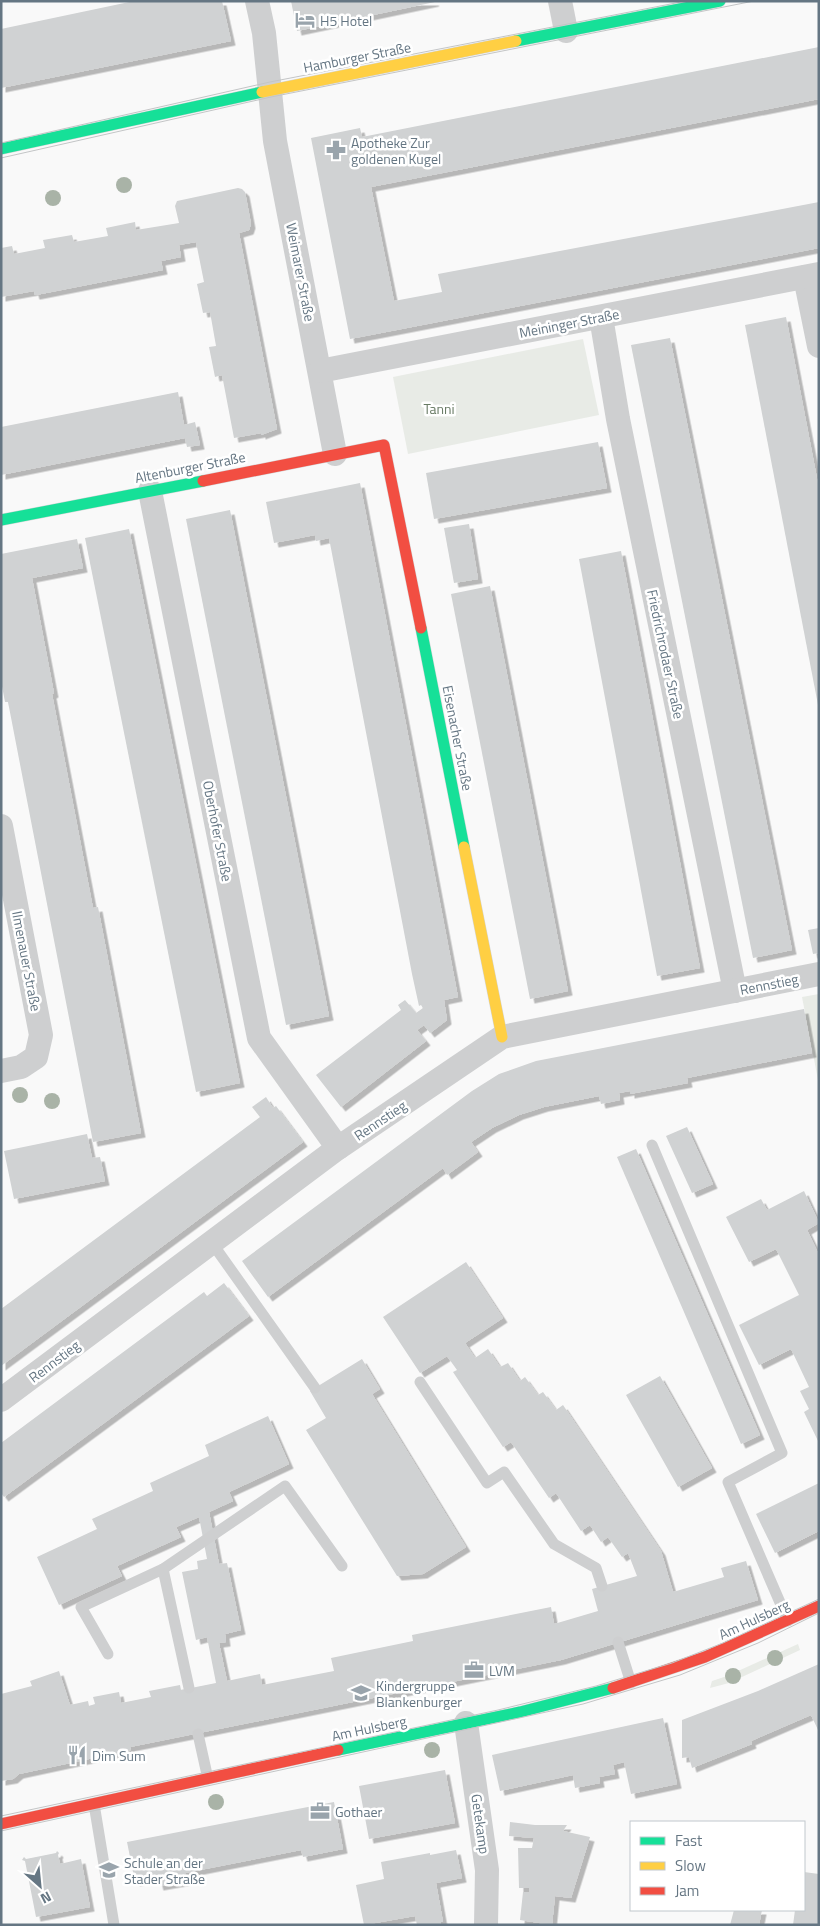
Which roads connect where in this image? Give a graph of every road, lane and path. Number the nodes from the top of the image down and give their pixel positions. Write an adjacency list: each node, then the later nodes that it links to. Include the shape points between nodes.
1 (257, 1): 5 (street, Weimarer Straße)
2 (560, 1): 4 (street)
3 (720, 1): 4 (street, Hamburger Straße)
4 (566, 31): 5 (street, Hamburger Straße)
5 (271, 90): 6 (street, Hamburger Straße); 10 (street, Weimarer Straße, via 275,141)
6 (1, 149)
7 (812, 275): 8 (street, Meininger Straße); 9 (street)
8 (600, 316): 10 (street, Meininger Straße); 17 (street, Friedrichrodaer Straße, via 618,419)
9 (819, 346)
10 (320, 371): 12 (street, Weimarer Straße)
11 (384, 445): 12 (street, Altenburger Straße); 18 (street, Eisenacher Straße)
12 (335, 454): 13 (street, Altenburger Straße)
13 (150, 491): 14 (street, Altenburger Straße); 21 (street, Oberhofer Straße, via 259,1038)
14 (1, 520)
15 (1, 826): 19 (street, Ilmenauer Straße, via 41,1035 36,1057 21,1067)
16 (819, 974): 17 (street, Rennstieg)
17 (735, 991): 18 (street, Rennstieg)
18 (502, 1037): 21 (street, Rennstieg)
19 (1, 1071)
20 (652, 1145): 30 (lane, via 782,1453 728,1482)
21 (338, 1148): 22 (street, Rennstieg)
22 (212, 1243): 24 (lane); 25 (street, Rennstieg)
23 (420, 1382): 28 (lane, via 487,1483 504,1472 554,1544 596,1568)
24 (315, 1388)
25 (1, 1400)
26 (342, 1566): 27 (lane, via 285,1486)
27 (163, 1569): 32 (lane, via 81,1607); 34 (lane)
28 (602, 1586)
29 (819, 1606): 30 (street, Am Hulsberg)
30 (788, 1620): 33 (street, Am Hulsberg, via 737,1645)
31 (618, 1642): 33 (lane)
32 (108, 1654)
33 (631, 1683): 35 (street, Am Hulsberg)
34 (189, 1688)
35 (466, 1724): 37 (street, Am Hulsberg); 41 (street, Getekamp, via 487,1870)
36 (198, 1734): 37 (lane)
37 (208, 1779): 38 (street, Am Hulsberg)
38 (94, 1804): 39 (street, Am Hulsberg); 40 (lane)
39 (1, 1824)
40 (114, 1925)
41 (486, 1925)

